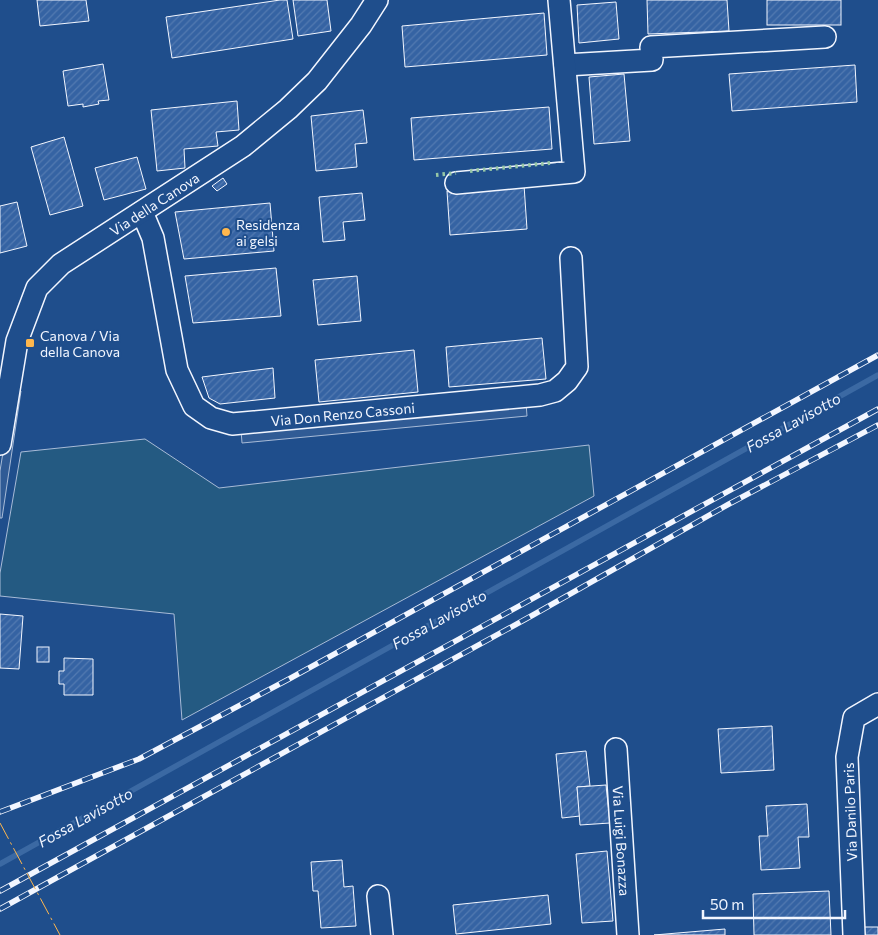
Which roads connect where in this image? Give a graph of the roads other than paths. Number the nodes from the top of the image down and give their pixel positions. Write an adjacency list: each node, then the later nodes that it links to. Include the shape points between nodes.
1 (377, 0): 6 (street, Via della Canova, via 317,81 288,109 243,146)
2 (560, 0): 4 (street)
3 (825, 37): 4 (street, via 651,47 652,60)
4 (565, 65): 5 (street, via 574,172)
5 (456, 183)
6 (142, 212): 7 (street, Via Don Renzo Cassoni, via 153,238 177,370 194,406 211,418 232,424 556,391 577,367); 8 (street, Via della Canova, via 60,264 37,288 17,341)
7 (570, 258)
8 (0, 444)
9 (878, 704): 14 (street, Via Danilo Paris, via 854,718 847,758)
10 (616, 749): 13 (street, Via Luigi Bonazza)
11 (378, 896): 12 (street)
12 (382, 935)
13 (628, 935)
14 (854, 935)

